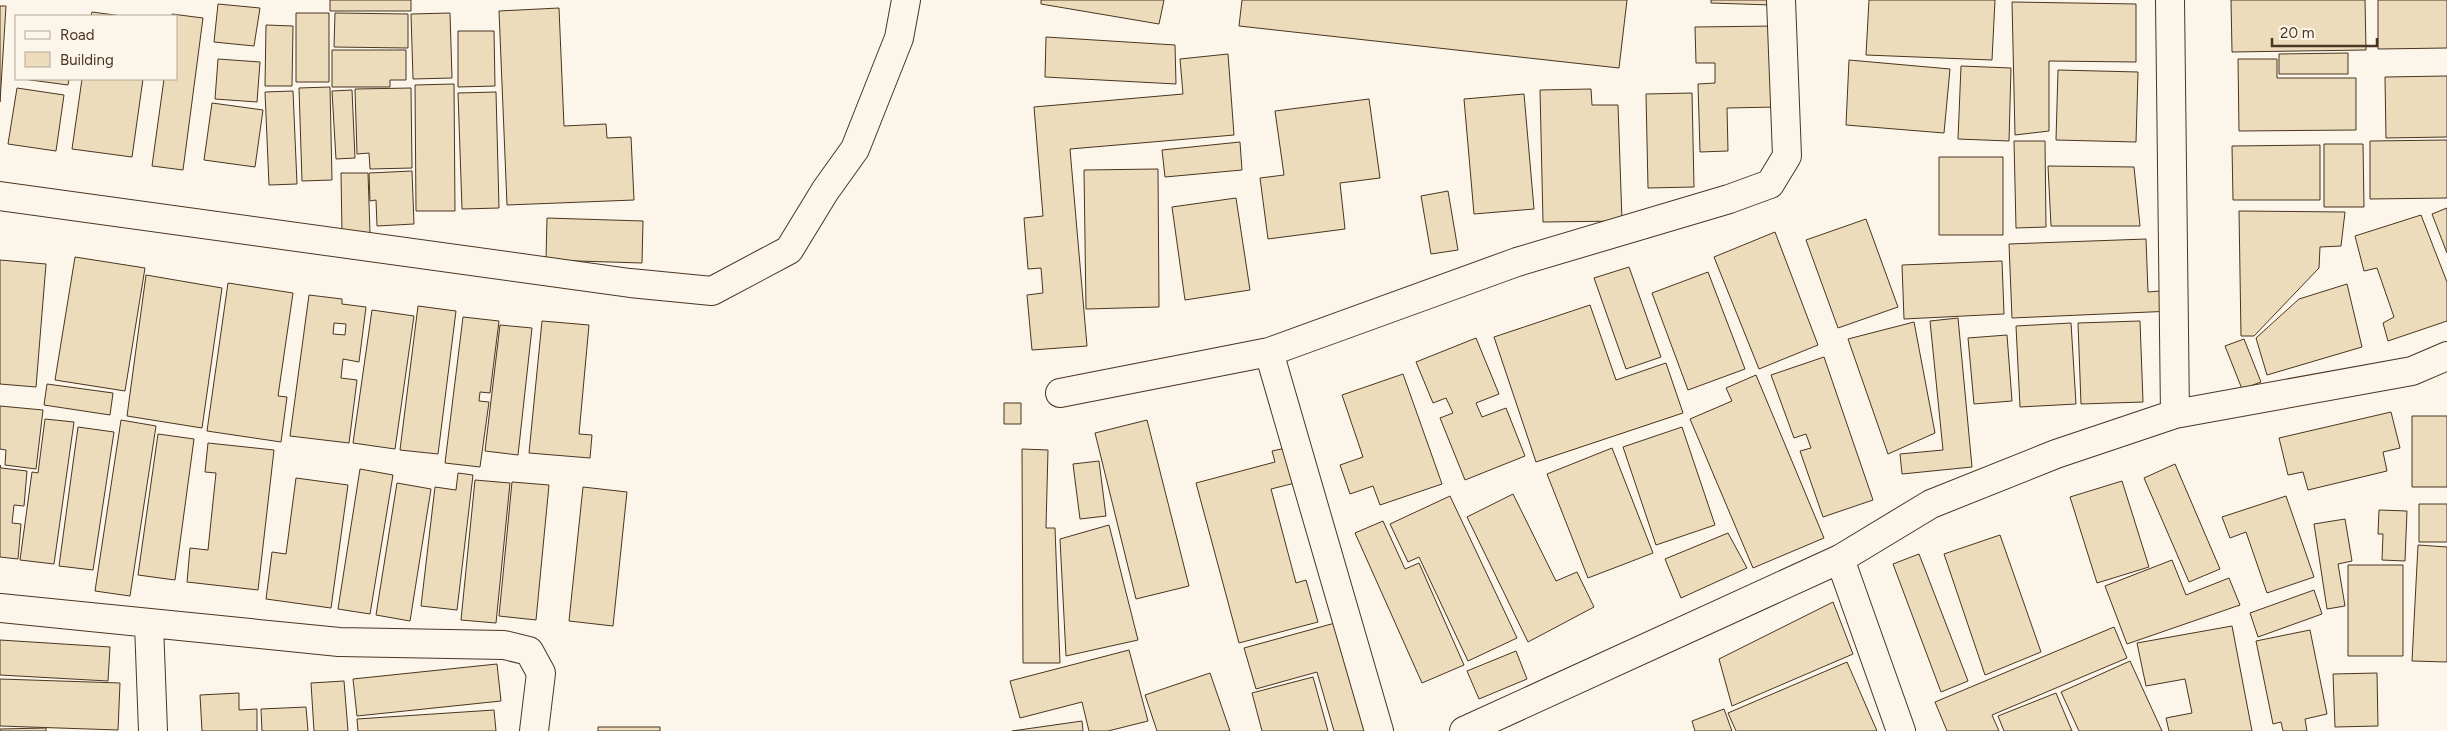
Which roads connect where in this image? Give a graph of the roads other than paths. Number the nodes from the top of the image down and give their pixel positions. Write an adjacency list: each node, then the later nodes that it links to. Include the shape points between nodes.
1 (906, 0): 4 (street, via 899,38 855,149 789,250 712,291 630,284)
2 (1781, 0): 5 (street, via 1786,156 1770,184 1517,262)
3 (2170, 0): 8 (street)
4 (0, 196)
5 (1269, 352): 7 (street); 14 (street)
6 (2447, 356): 8 (street, via 2412,372)
7 (1060, 393)
8 (2175, 414): 9 (street, via 2056,454 1931,504)
9 (1840, 559): 15 (street); 16 (street)
10 (0, 608): 11 (street)
11 (149, 624): 12 (street); 13 (street, via 339,642 504,645 529,651 541,673)
12 (153, 731)
13 (534, 731)
14 (1378, 731)
15 (1464, 731)
16 (1901, 731)

